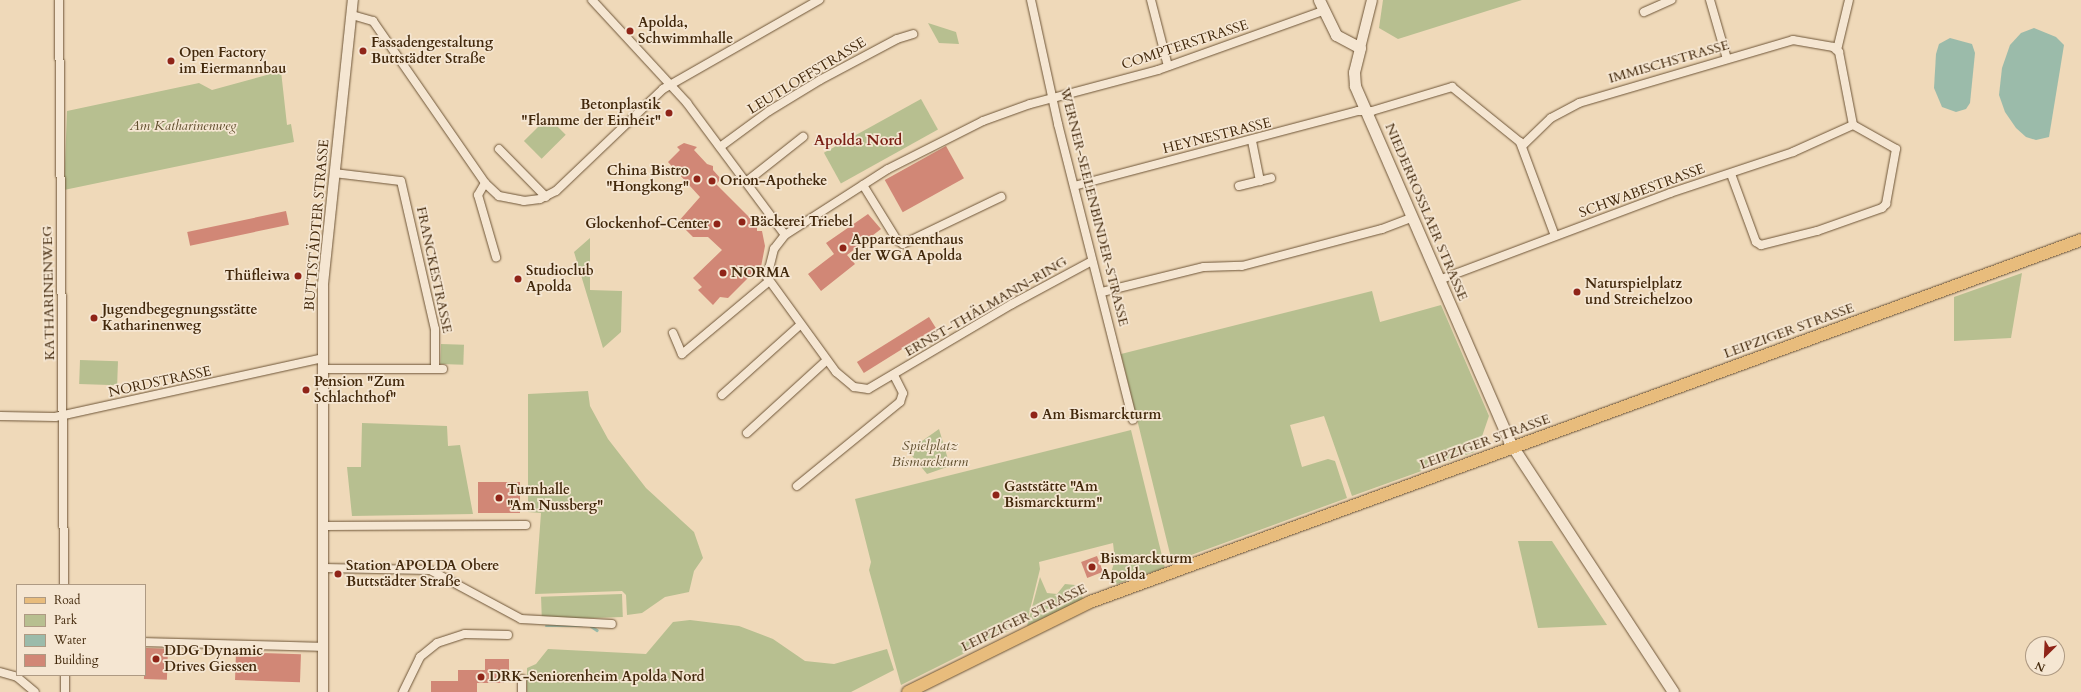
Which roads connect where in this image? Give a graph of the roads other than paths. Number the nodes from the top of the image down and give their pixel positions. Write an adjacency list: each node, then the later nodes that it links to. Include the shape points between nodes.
1 (59, 0): 56 (street, KATHARINENWEG)
2 (353, 0): 14 (street, BUTTSTÄDTER STRASSE)
3 (592, 0): 20 (street)
4 (819, 0): 20 (street)
5 (1031, 0): 21 (street, WERNER-SEELENBINDER-STRASSE)
6 (1151, 0): 19 (street)
7 (1319, 0): 12 (main road)
8 (1372, 0): 16 (street)
9 (1671, 0): 13 (street)
10 (1710, 0): 18 (street)
11 (1849, 0): 17 (street)
12 (1323, 11): 16 (main road, via 1336,35); 19 (street, COMPTERSTRASSE)
13 (1644, 12)
14 (352, 16): 29 (street, BUTTSTÄDTER STRASSE); 34 (street, via 373,21)
15 (913, 34): 27 (street, LEUTLOFFSTRASSE, via 897,39 820,80 769,111)
16 (1360, 48): 22 (main road, NIEDERROSSLAER STRASSE, via 1354,79)
17 (1837, 50): 18 (street, IMMISCHSTRASSE, via 1793,40); 23 (street)
18 (1728, 59): 26 (street, IMMISCHSTRASSE, via 1579,103 1551,118)
19 (1168, 66): 21 (street, COMPTERSTRASSE)
20 (671, 85): 27 (street); 38 (street, via 653,96 556,191)
21 (1053, 98): 35 (street, via 983,121); 36 (street, WERNER-SEELENBINDER-STRASSE)
22 (1366, 111): 25 (street, HEYNESTRASSE); 26 (street, HEYNESTRASSE, via 1452,88); 40 (main road, NIEDERROSSLAER STRASSE)
23 (1853, 125): 30 (street, SCHWABESTRASSE, via 1793,152); 30 (street, via 1896,149 1886,204 1882,208 1817,231 1761,245 1756,242)
24 (803, 137): 33 (street)
25 (1252, 141): 32 (street); 36 (street, HEYNESTRASSE)
26 (1522, 146): 42 (street)
27 (720, 147): 33 (street)
28 (499, 149): 38 (street)
29 (334, 173): 51 (street, BUTTSTÄDTER STRASSE, via 323,284); 53 (street, FRANCKESTRASSE, via 401,181 435,329 439,369)
30 (1730, 174): 42 (street, SCHWABESTRASSE)
31 (1271, 178): 32 (street)
32 (1260, 181): 37 (street)
33 (746, 182): 41 (street)
34 (485, 183): 38 (street, via 499,196 511,200 531,201); 44 (street, via 478,195)
35 (863, 185): 39 (street, via 897,240 903,244); 41 (street)
36 (1074, 186): 45 (street, WERNER-SEELENBINDER-STRASSE)
37 (1240, 186)
38 (546, 197)
39 (1001, 197)
40 (1412, 217): 46 (main road, NIEDERROSSLAER STRASSE); 48 (street, via 1369,233 1242,266 1204,267)
41 (785, 235): 47 (street, via 774,249)
42 (1554, 236): 46 (street, SCHWABESTRASSE)
43 (2081, 240): 60 (main road, LEIPZIGER STRASSE)
44 (496, 257)
45 (1092, 261): 48 (street, WERNER-SEELENBINDER-STRASSE); 54 (street, ERNST-THÄLMANN-RING, via 1012,304)
46 (1439, 280): 60 (main road, NIEDERROSSLAER STRASSE)
47 (768, 282): 49 (street, ERNST-THÄLMANN-RING); 50 (street, via 682,354)
48 (1102, 292): 58 (street, WERNER-SEELENBINDER-STRASSE)
49 (800, 325): 52 (street, ERNST-THÄLMANN-RING); 55 (street)
50 (673, 333)
51 (323, 358): 53 (street, BUTTSTÄDTER STRASSE); 56 (street, NORDSTRASSE)
52 (827, 360): 54 (street, ERNST-THÄLMANN-RING, via 854,387 868,389); 59 (street)
53 (323, 369): 63 (street, BUTTSTÄDTER STRASSE)
54 (894, 375): 61 (street, via 903,393 900,402)
55 (722, 395)
56 (64, 415): 57 (street, NORDSTRASSE); 65 (street, KATHARINENWEG)
57 (0, 416)
58 (1133, 420)
59 (747, 433)
60 (1512, 448): 80 (main road, LEIPZIGER STRASSE, via 1090,602); 81 (main road, NIEDERROSSLAER STRASSE)
61 (797, 486)
62 (526, 525): 63 (street)
63 (323, 526): 64 (street, BUTTSTÄDTER STRASSE)
64 (323, 568): 66 (street, via 430,570 522,619); 69 (street, BUTTSTÄDTER STRASSE)
65 (64, 584)
66 (612, 624)
67 (508, 635): 78 (street, via 465,634 436,643 420,657)
68 (146, 642): 69 (street)
69 (323, 648): 77 (street, BUTTSTÄDTER STRASSE)
70 (0, 672): 71 (street)
71 (16, 676)
72 (17, 676): 75 (street)
73 (65, 676): 76 (street)
74 (522, 679): 79 (street)
75 (35, 692)
76 (65, 692)
77 (323, 692)
78 (403, 692)
79 (522, 692)
80 (908, 692)
81 (1673, 692)

